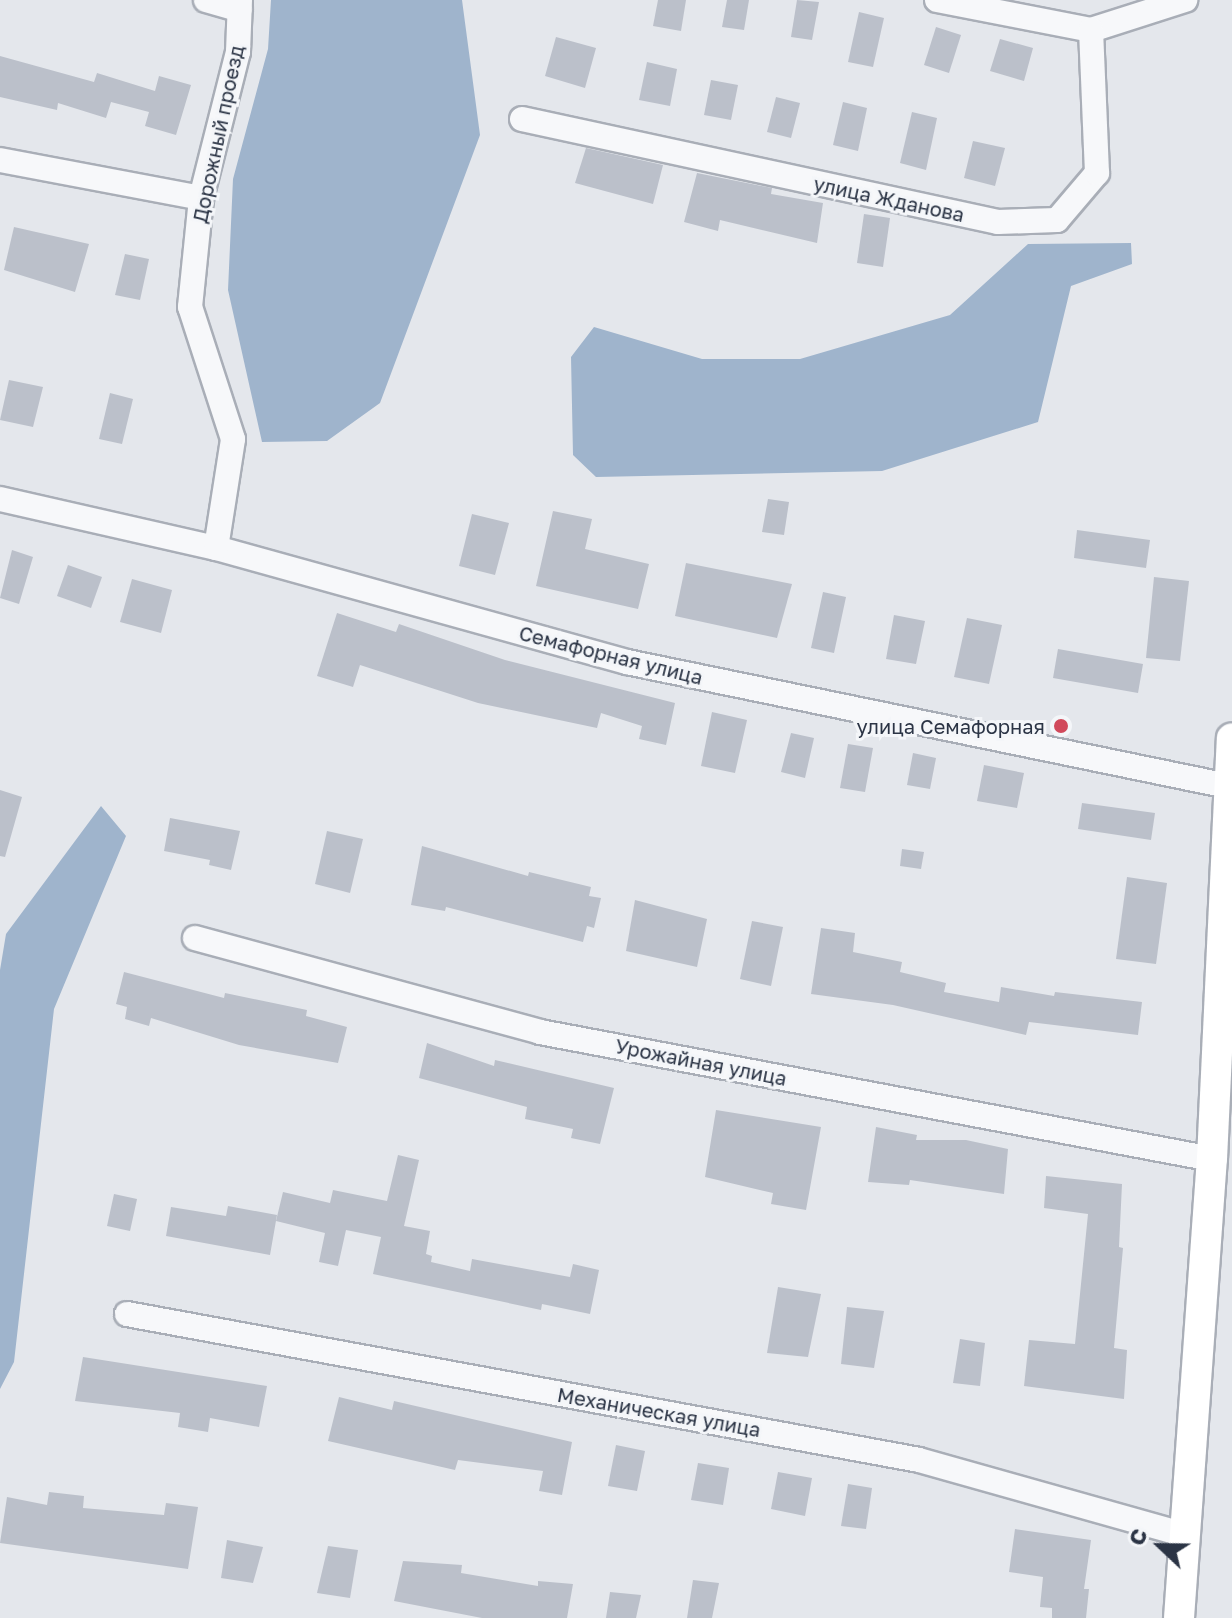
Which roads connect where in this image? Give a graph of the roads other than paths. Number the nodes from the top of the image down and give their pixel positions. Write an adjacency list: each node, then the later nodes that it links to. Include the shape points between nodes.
1 (206, 0): 4 (street)
2 (937, 0): 5 (street)
3 (1185, 0): 5 (street)
4 (240, 5): 8 (street, Дорожный проезд, via 238,52)
5 (1091, 30): 6 (street, улица Жданова, via 1097,173 1057,220 998,222)
6 (522, 119)
7 (0, 160): 8 (street)
8 (201, 198): 10 (street, Дорожный проезд, via 190,307 233,439)
9 (0, 499): 10 (street, Семафорная улица)
10 (216, 548): 12 (street, Семафорная улица, via 627,662)
11 (1232, 738): 12 (main road)
12 (1228, 786): 14 (main road)
13 (195, 938): 14 (street, Урожайная улица, via 540,1032)
14 (1212, 1159): 16 (main road)
15 (127, 1314): 16 (street, Механическая улица, via 919,1460)
16 (1185, 1535): 17 (main road)
17 (1179, 1618)

